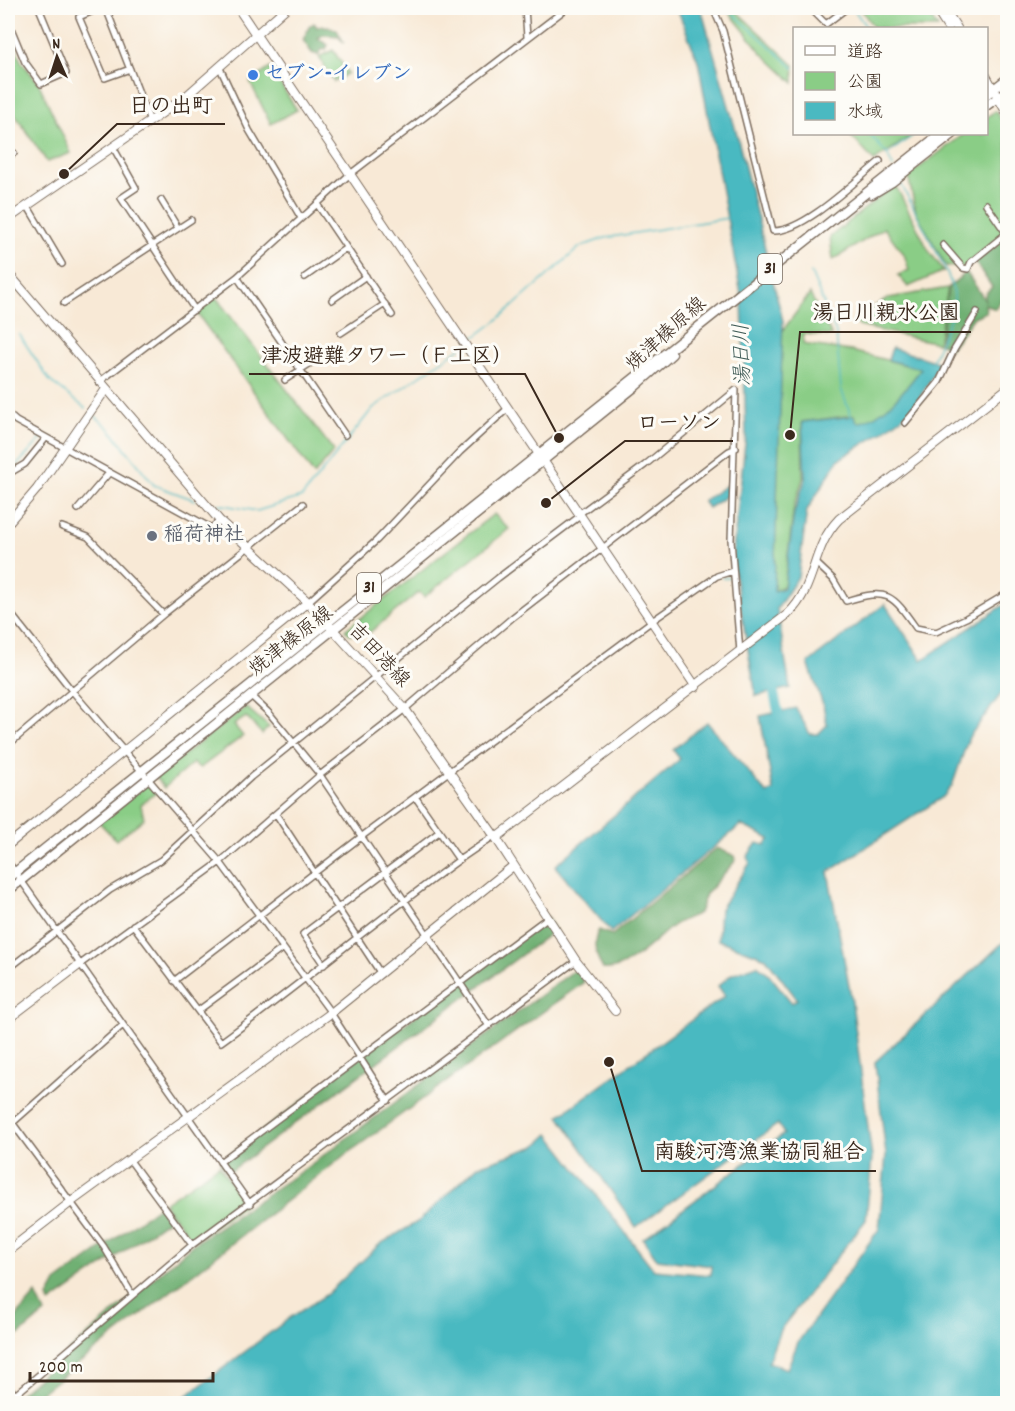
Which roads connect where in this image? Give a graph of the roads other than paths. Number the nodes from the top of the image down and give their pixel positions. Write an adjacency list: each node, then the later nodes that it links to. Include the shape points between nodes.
1 (12, 8): 14 (street)
2 (39, 8): 15 (street, via 66,73 41,84 25,62)
3 (100, 8): 21 (street, via 79,17 105,78)
4 (106, 8): 21 (street)
5 (238, 8): 18 (street)
6 (286, 8): 18 (street)
7 (525, 8): 19 (street)
8 (567, 8): 19 (street)
9 (713, 8): 32 (street, via 723,31 773,231 784,232 807,219)
10 (810, 8): 11 (street, via 826,24)
11 (847, 8)
12 (935, 8): 16 (street)
13 (944, 8): 17 (street)
14 (8, 9)
15 (8, 21)
16 (947, 27)
17 (956, 27)
18 (255, 35): 20 (street); 34 (street)
19 (527, 38): 34 (street)
20 (219, 66): 26 (street); 39 (street, via 249,130)
21 (130, 69): 26 (street)
22 (1008, 78): 24 (main road)
23 (1008, 90): 24 (main road)
24 (990, 94): 25 (street)
25 (1008, 115)
26 (150, 121): 29 (street)
27 (939, 135): 33 (main road, 焼津榛原線 / 31)
28 (952, 135): 33 (main road, 焼津榛原線 / 31)
29 (113, 147): 38 (street); 44 (street, via 136,188 121,198)
30 (14, 153): 31 (street)
31 (8, 158)
32 (880, 161)
33 (907, 165): 72 (main road, 焼津榛原線 / 31, via 808,238 732,299 636,386)
34 (349, 175): 36 (street); 65 (street)
35 (161, 200): 42 (street)
36 (317, 204): 39 (street); 46 (street)
37 (986, 204): 43 (street)
38 (27, 205): 40 (street); 47 (street)
39 (302, 218): 49 (street)
40 (8, 219)
41 (191, 220): 42 (street)
42 (178, 228): 44 (street)
43 (1007, 232): 45 (street, via 969,268 963,268)
44 (151, 245): 53 (street); 55 (street)
45 (944, 246)
46 (346, 248): 50 (street); 51 (street)
47 (62, 264)
48 (8, 273): 62 (street, 吉田港線)
49 (237, 276): 55 (street); 60 (street)
50 (366, 276): 52 (street); 54 (street)
51 (304, 277)
52 (332, 300)
53 (64, 303)
54 (385, 304): 57 (street); 58 (street)
55 (195, 310): 62 (street)
56 (977, 312): 67 (street, via 939,382)
57 (392, 315)
58 (342, 333)
59 (317, 359): 60 (street)
60 (301, 369): 61 (street); 68 (street)
61 (285, 380)
62 (99, 382): 64 (street, 吉田港線)
63 (1008, 388): 83 (street, via 839,519 828,531)
64 (105, 389): 70 (street); 78 (street, 吉田港線)
65 (507, 409): 72 (street); 86 (street, via 460,452 377,540)
66 (8, 414): 69 (street)
67 (905, 423)
68 (345, 435)
69 (46, 438): 70 (street); 74 (street, via 25,464)
70 (64, 448): 73 (street); 79 (street)
71 (736, 448): 77 (street, via 736,390); 82 (street); 84 (street)
72 (541, 457): 77 (street); 90 (main road, 焼津榛原線 / 31); 91 (main road, 焼津榛原線 / 31)
73 (109, 473): 76 (street); 78 (street, via 211,528)
74 (8, 474)
75 (303, 504): 81 (street)
76 (78, 509)
77 (579, 515): 82 (street); 93 (street)
78 (220, 521): 81 (street, 吉田港線)
79 (8, 523)
80 (62, 527): 88 (street, via 88,537)
81 (246, 547): 86 (street, 吉田港線); 88 (street)
82 (603, 548): 89 (street); 97 (street, via 513,617)
83 (815, 562): 85 (street, via 833,579 846,601 873,593 896,600 916,628 936,632); 92 (street, via 803,599)
84 (733, 571): 89 (street, via 717,576); 92 (street)
85 (1008, 593)
86 (308, 602): 90 (street, 吉田港線); 100 (street)
87 (8, 610): 95 (street)
88 (163, 615): 95 (street)
89 (652, 621): 94 (street); 101 (street)
90 (326, 623): 91 (street, 吉田港線); 102 (main road, 焼津榛原線 / 31)
91 (333, 632): 93 (street, 吉田港線); 96 (main road, 焼津榛原線 / 31)
92 (741, 651): 94 (street)
93 (376, 677): 97 (street, 吉田港線); 98 (street)
94 (696, 687): 109 (street)
95 (73, 692): 99 (street); 100 (street)
96 (250, 695): 98 (street); 102 (main road, 焼津榛原線 / 31)
97 (405, 709): 101 (street, 吉田港線); 103 (street)
98 (295, 742): 103 (street); 106 (street, via 250,777)
99 (8, 745)
100 (126, 751): 102 (street); 110 (street)
101 (449, 772): 104 (street); 109 (street, 吉田港線)
102 (145, 773): 106 (street); 117 (main road, 焼津榛原線 / 31); 118 (main road, 焼津榛原線 / 31)
103 (320, 775): 105 (street); 108 (street)
104 (416, 798): 107 (street); 108 (street)
105 (276, 814): 113 (street); 116 (street)
106 (194, 830): 113 (street); 125 (street, via 146,871 110,890)
107 (439, 832): 111 (street); 115 (street)
108 (361, 837): 115 (street); 116 (street)
109 (495, 837): 111 (street); 114 (street, 吉田港線)
110 (8, 845)
111 (459, 860): 120 (street)
112 (8, 862): 117 (street)
113 (220, 862): 122 (street); 124 (street)
114 (513, 866): 123 (street, 吉田港線); 126 (street)
115 (386, 872): 120 (street); 121 (street)
116 (316, 873): 121 (street); 122 (street)
117 (11, 875): 118 (street)
118 (21, 881): 119 (main road, 焼津榛原線 / 31); 125 (street)
119 (8, 891)
120 (404, 900): 126 (street); 127 (street)
121 (337, 908): 127 (street); 131 (street, via 303,934)
122 (262, 916): 128 (street); 135 (street)
123 (548, 918): 129 (street, 吉田港線); 136 (street)
124 (133, 925): 130 (street); 135 (street)
125 (56, 930): 130 (street); 132 (street)
126 (428, 936): 133 (street); 136 (street)
127 (357, 938): 131 (street); 133 (street)
128 (283, 948): 134 (street); 137 (street)
129 (576, 960): 138 (street, 吉田港線); 142 (street)
130 (79, 965): 140 (street); 141 (street)
131 (324, 965): 134 (street)
132 (8, 969)
133 (381, 974): 139 (street)
134 (306, 980): 137 (street, via 221,1042); 139 (street)
135 (174, 981): 137 (street)
136 (462, 983): 142 (street); 143 (street)
137 (199, 1010)
138 (615, 1011)
139 (330, 1013): 143 (street); 146 (street)
140 (8, 1019)
141 (123, 1025): 146 (street); 147 (street)
142 (489, 1026): 144 (street)
143 (360, 1058): 144 (street); 149 (street)
144 (388, 1101): 151 (street)
145 (8, 1117): 147 (street)
146 (189, 1117): 148 (street); 149 (street)
147 (10, 1125): 150 (street)
148 (129, 1159): 150 (street); 152 (street)
149 (220, 1162): 151 (street)
150 (71, 1202): 153 (street); 154 (street, via 105,1247)
151 (250, 1204): 152 (street)
152 (192, 1245): 154 (street)
153 (8, 1251)
154 (132, 1294): 156 (street)
155 (8, 1385): 156 (street)
156 (15, 1395): 157 (street)
157 (8, 1401)

